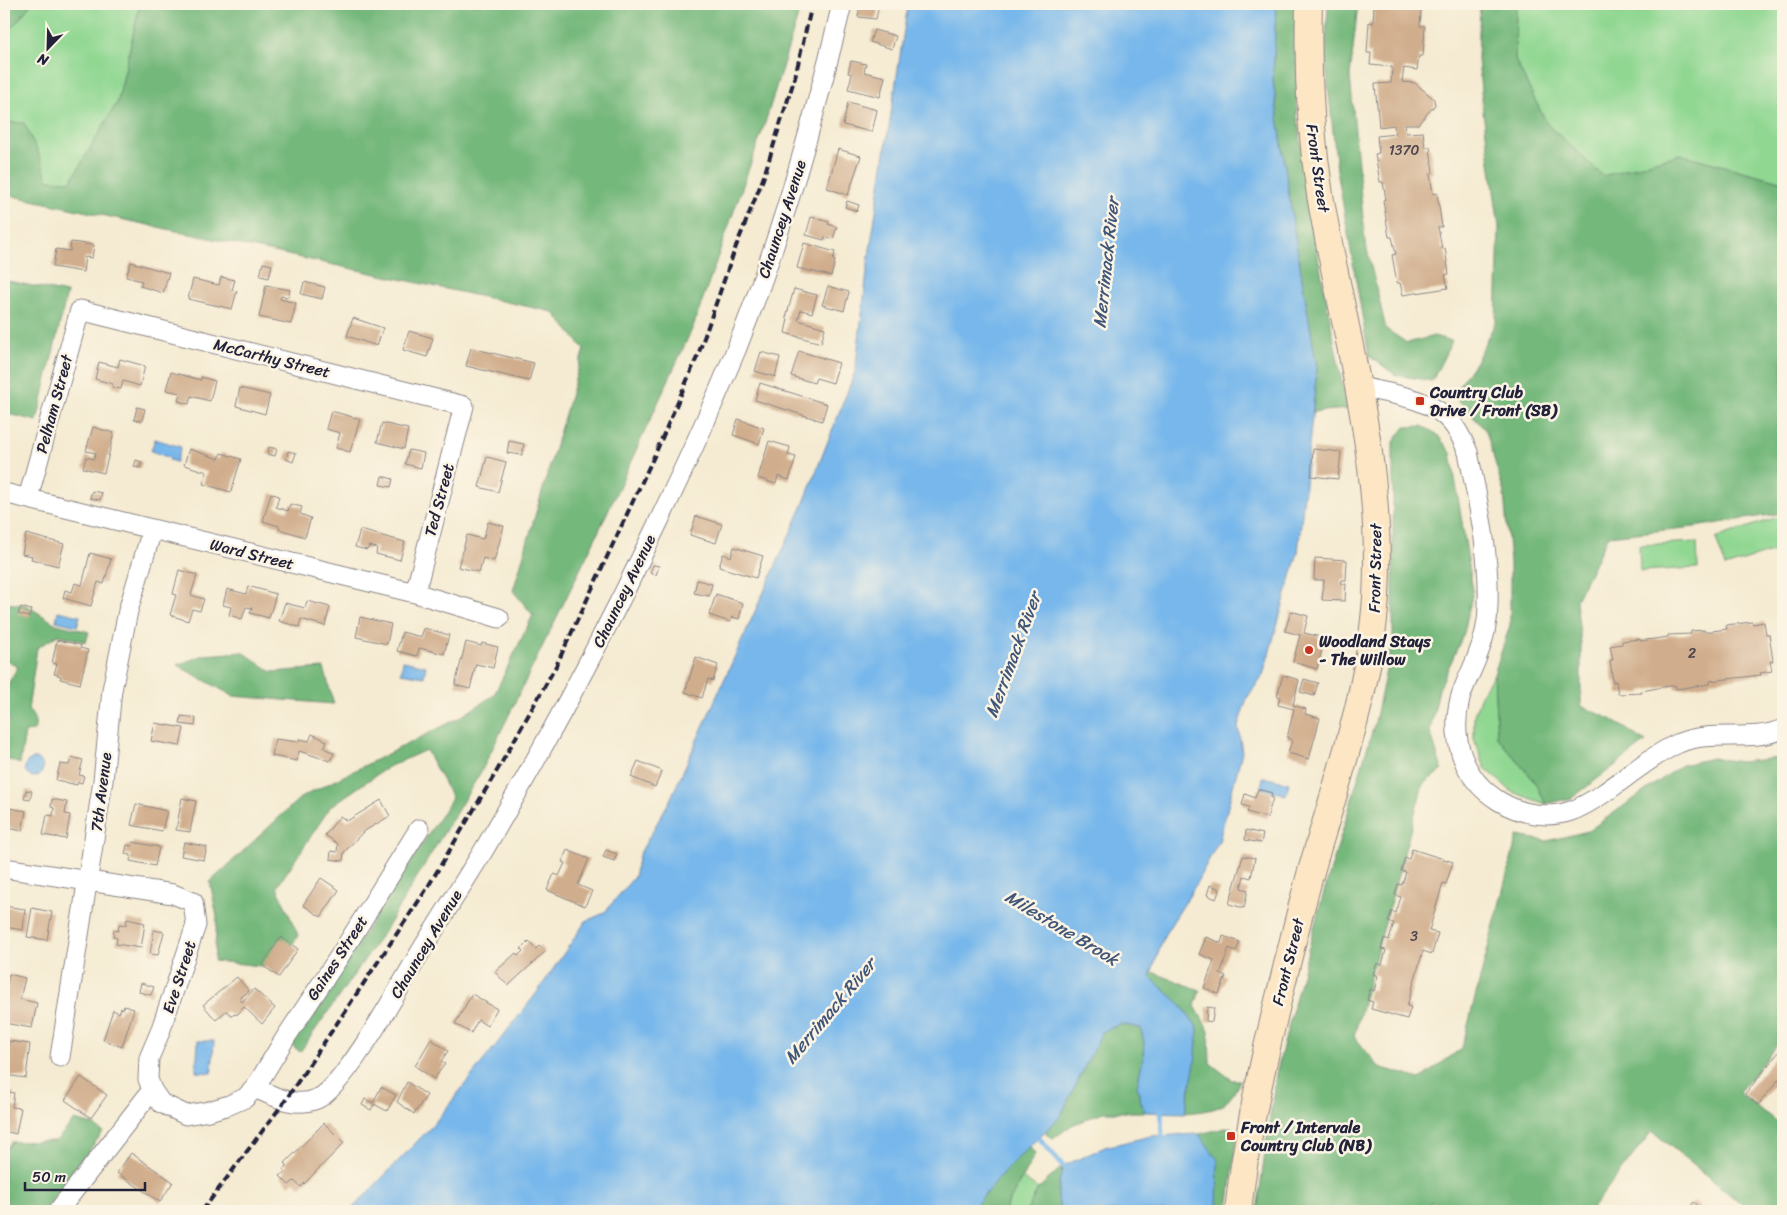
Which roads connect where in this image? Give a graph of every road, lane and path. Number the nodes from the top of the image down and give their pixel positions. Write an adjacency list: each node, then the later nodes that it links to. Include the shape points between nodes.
1 (842, 4): 16 (street, Chauncey Avenue, via 808,138 736,350 618,606 565,706 482,853 384,1012 333,1087 320,1098 302,1103 285,1101)
2 (1309, 4): 4 (main road, Front Street, via 1309,82 1315,158)
3 (80, 310): 5 (street, McCarthy Street); 7 (street, Pelham Street)
4 (1360, 387): 11 (street, via 1408,398 1432,408 1449,420 1468,452 1488,566 1488,619 1461,697 1457,732 1464,764 1473,778 1497,800 1522,812 1554,815 1570,812 1585,806 1678,744 1694,738 1761,734); 19 (main road, Front Street, via 1371,460 1377,536 1371,649 1266,1047 1252,1114)
5 (464, 406): 9 (street, Ted Street)
6 (4, 493): 7 (street, Ward Street)
7 (28, 498): 8 (street, Ward Street)
8 (152, 530): 9 (street, Ward Street); 14 (street, 7th Avenue, via 128,611 112,690)
9 (415, 593): 10 (street, Ward Street)
10 (498, 618)
11 (1783, 729)
12 (419, 829): 16 (street, Gaines Street)
13 (4, 868): 14 (street, Eve Street)
14 (89, 880): 15 (street, 7th Avenue); 17 (street, Eve Street, via 173,894 193,902 196,925 149,1058 148,1079)
15 (60, 1057)
16 (255, 1088): 17 (street, via 245,1098 229,1105 186,1115 161,1103)
17 (152, 1090): 18 (street)
18 (58, 1211)
19 (1238, 1211)

